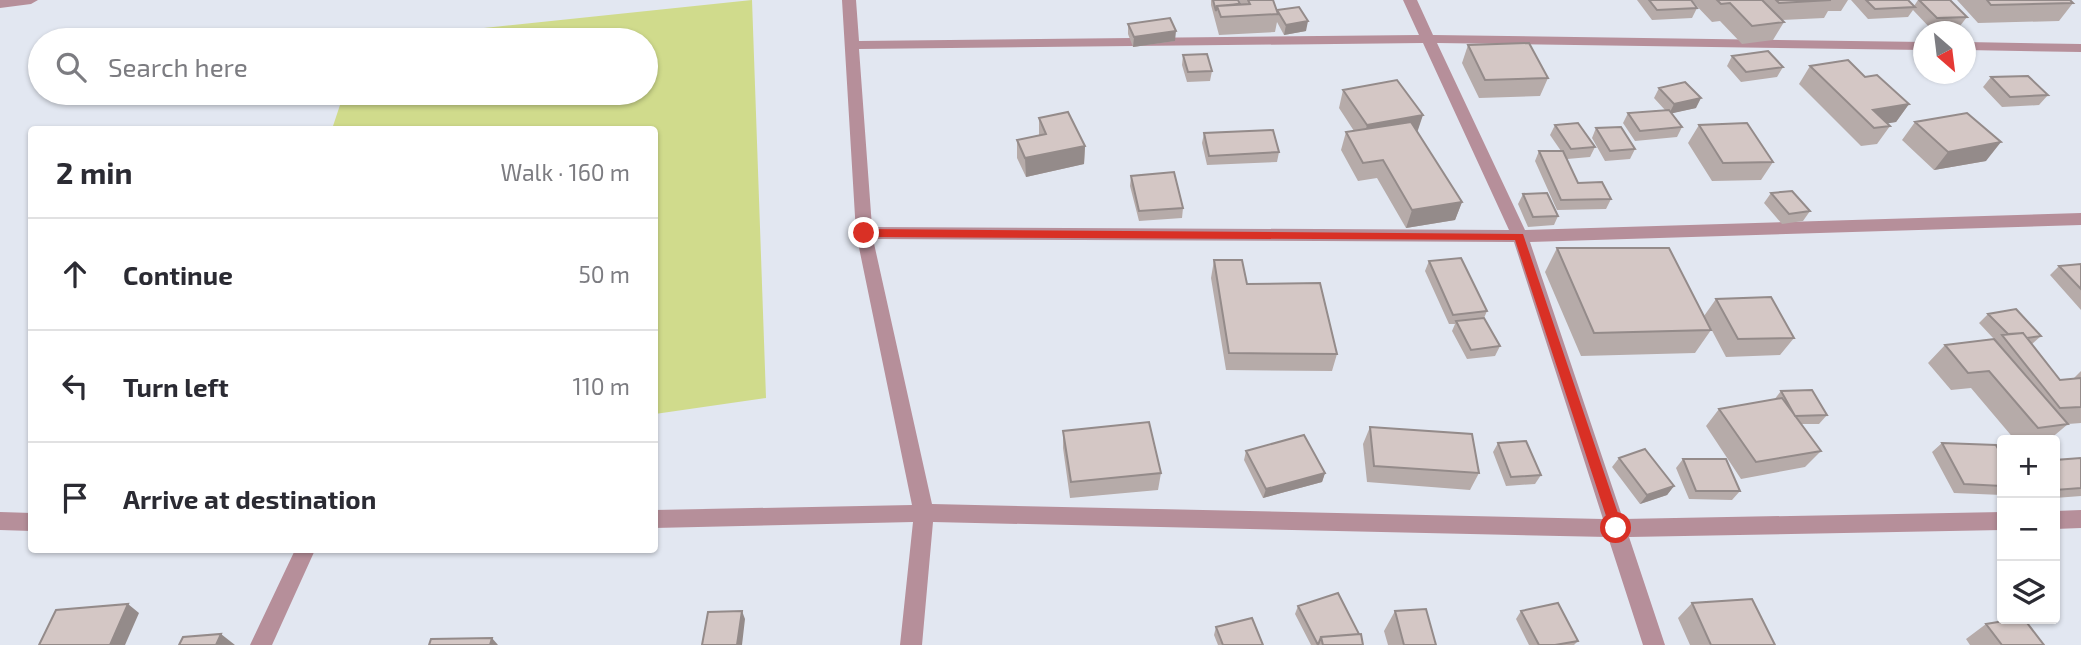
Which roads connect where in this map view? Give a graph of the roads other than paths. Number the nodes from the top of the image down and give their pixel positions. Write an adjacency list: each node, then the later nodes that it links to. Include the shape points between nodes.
1 (32, 0): 4 (street)
2 (849, 0): 6 (street)
3 (1410, 0): 5 (street)
4 (0, 4)
5 (1429, 39): 6 (street); 7 (street); 12 (street)
6 (852, 45): 11 (street)
7 (1913, 46)
8 (1976, 46): 9 (street)
9 (2081, 48)
10 (2081, 219): 12 (street)
11 (864, 233): 12 (street); 13 (street)
12 (1520, 236): 20 (street)
13 (924, 513): 14 (street); 20 (street); 23 (street)
14 (658, 519)
15 (2081, 519): 17 (street)
16 (1997, 520): 20 (street)
17 (2060, 520)
18 (0, 521): 19 (street)
19 (28, 522)
20 (1616, 528): 24 (street)
21 (304, 553): 22 (street)
22 (261, 645)
23 (911, 645)
24 (1654, 645)

